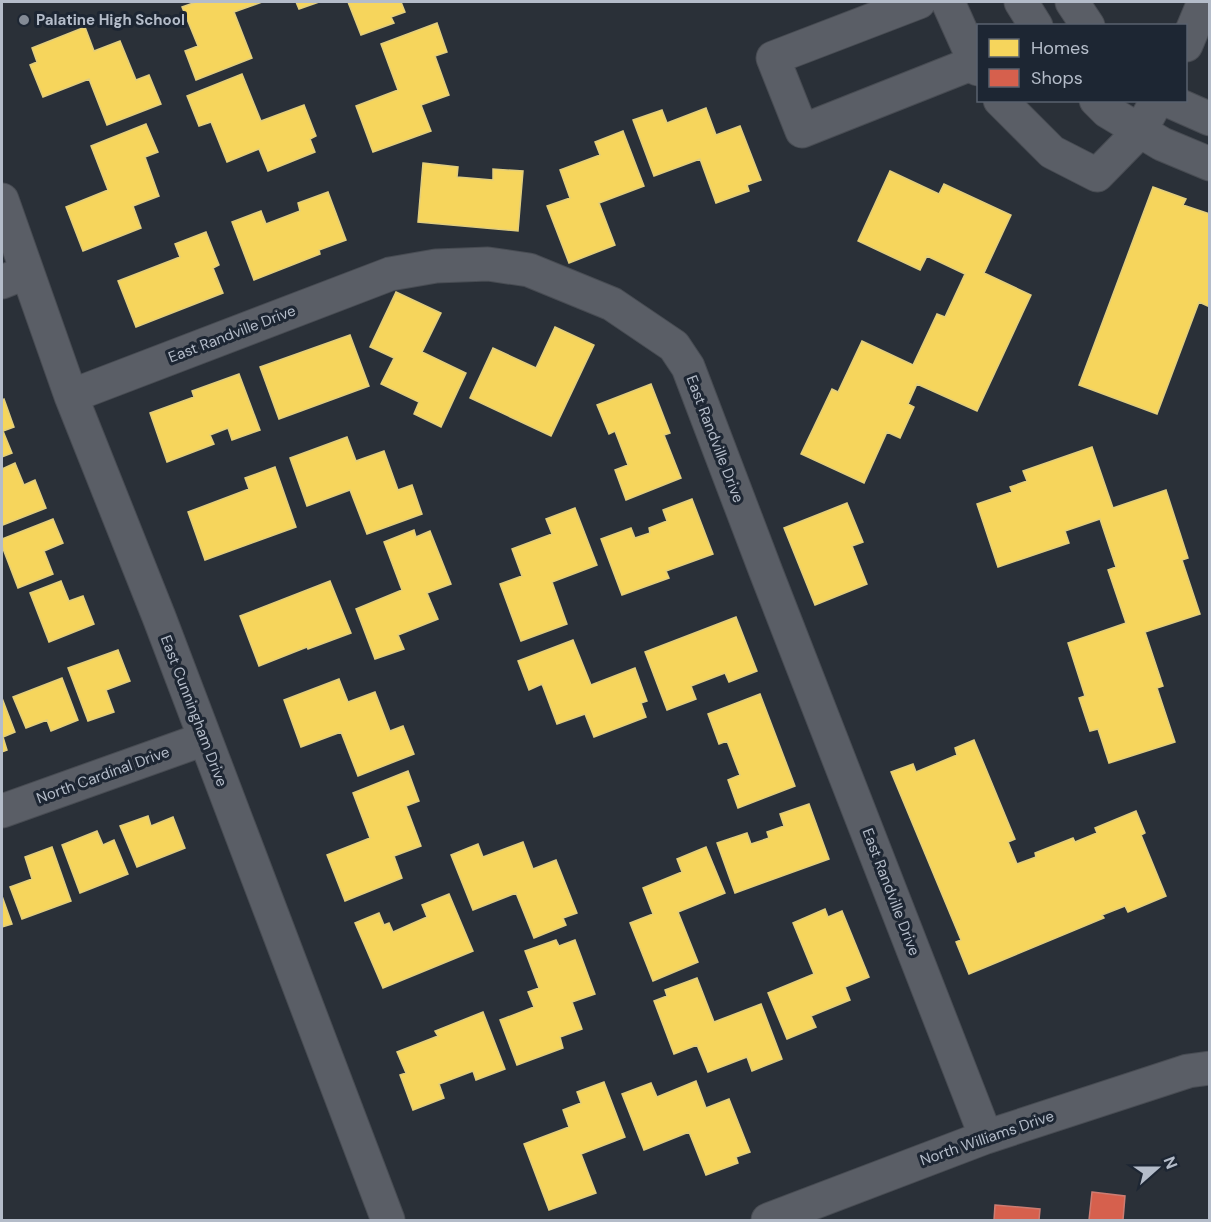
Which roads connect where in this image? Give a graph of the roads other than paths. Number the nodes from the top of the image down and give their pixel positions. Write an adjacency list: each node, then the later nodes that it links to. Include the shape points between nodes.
1 (919, 2): 11 (street, via 773,58 802,131)
2 (948, 2): 11 (street)
3 (1021, 2): 6 (street)
4 (1072, 2): 7 (street)
5 (1204, 2): 8 (street)
6 (1035, 24)
7 (1087, 24)
8 (1187, 41)
9 (1187, 47): 10 (street)
10 (1209, 56)
11 (977, 65)
12 (1002, 102): 17 (street, via 1052,152 1097,175)
13 (1098, 102): 17 (street)
14 (1155, 102): 17 (street)
15 (1171, 102): 16 (street)
16 (1209, 119)
17 (1140, 131): 18 (street)
18 (1209, 164)
19 (2, 200): 20 (street, East Cunningham Drive)
20 (14, 277): 21 (street, East Cunningham Drive)
21 (70, 396): 22 (street, East Cunningham Drive); 25 (street, East Randville Drive, via 390,274 436,266 488,264 529,270 612,304 674,346 688,367)
22 (204, 739): 23 (street, North Cardinal Drive); 26 (street, East Cunningham Drive)
23 (2, 811)
24 (1209, 1068): 25 (street, North Williams Drive, via 1188,1071)
25 (986, 1137): 27 (street, North Williams Drive)
26 (388, 1221)
27 (768, 1221)

